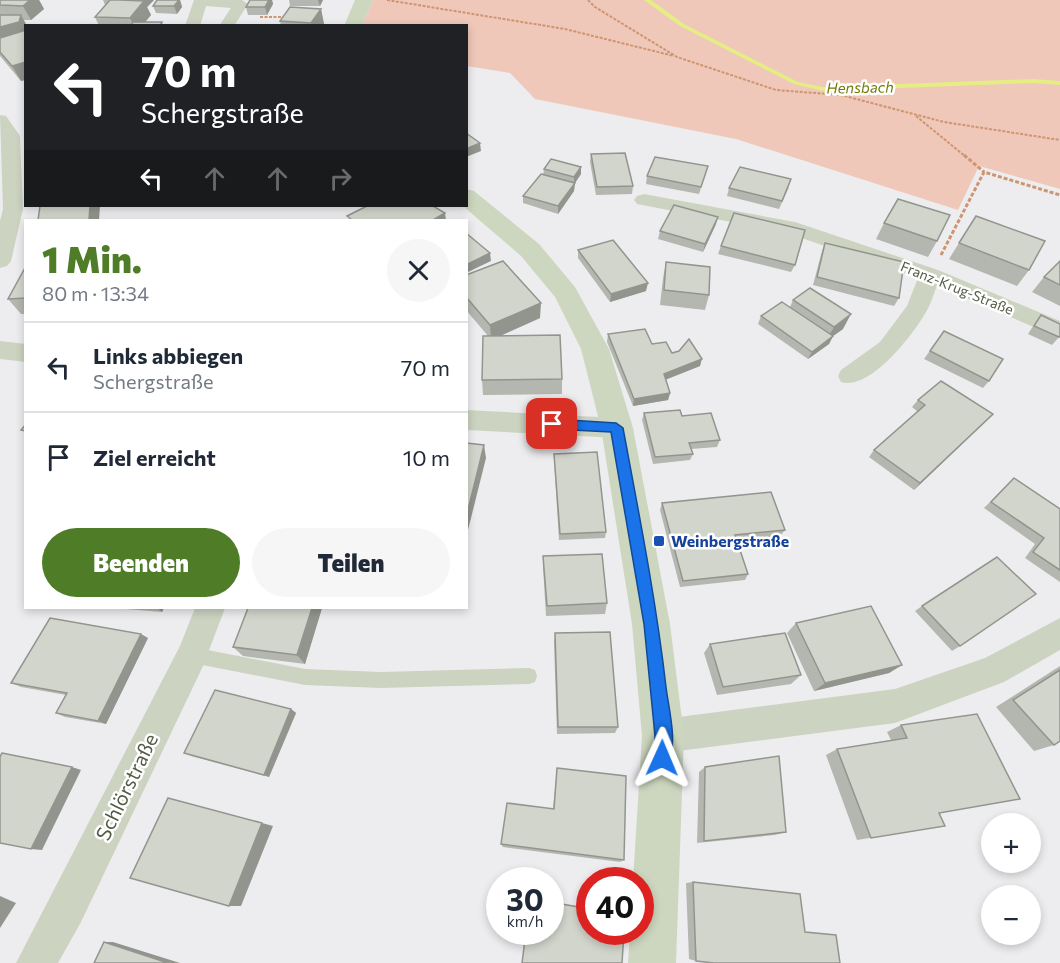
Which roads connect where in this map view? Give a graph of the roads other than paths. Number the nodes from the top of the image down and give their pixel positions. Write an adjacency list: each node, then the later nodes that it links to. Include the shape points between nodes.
1 (364, 0): 5 (street)
2 (201, 1): 3 (street); 4 (street, via 241,4)
3 (193, 24)
4 (227, 24)
5 (354, 24)
6 (0, 120): 9 (street, via 11,136 13,209)
7 (468, 198): 16 (street, via 530,250 566,293 595,349)
8 (644, 200): 10 (street, Franz-Krug-Straße, via 788,226)
9 (0, 261)
10 (930, 275): 11 (street, Franz-Krug-Straße); 14 (street, via 917,309 888,348)
11 (1060, 330)
12 (0, 350): 13 (street)
13 (24, 353)
14 (850, 376)
15 (468, 420): 16 (street)
16 (616, 428): 21 (street, via 651,624)
17 (210, 609): 19 (street, Schlörstraße)
18 (1060, 633): 21 (street, via 993,672 895,706)
19 (192, 655): 20 (lane, via 305,677 381,680); 22 (street, Schlörstraße, via 68,908)
20 (529, 676)
21 (663, 736): 23 (street)
22 (36, 963)
23 (652, 963)

